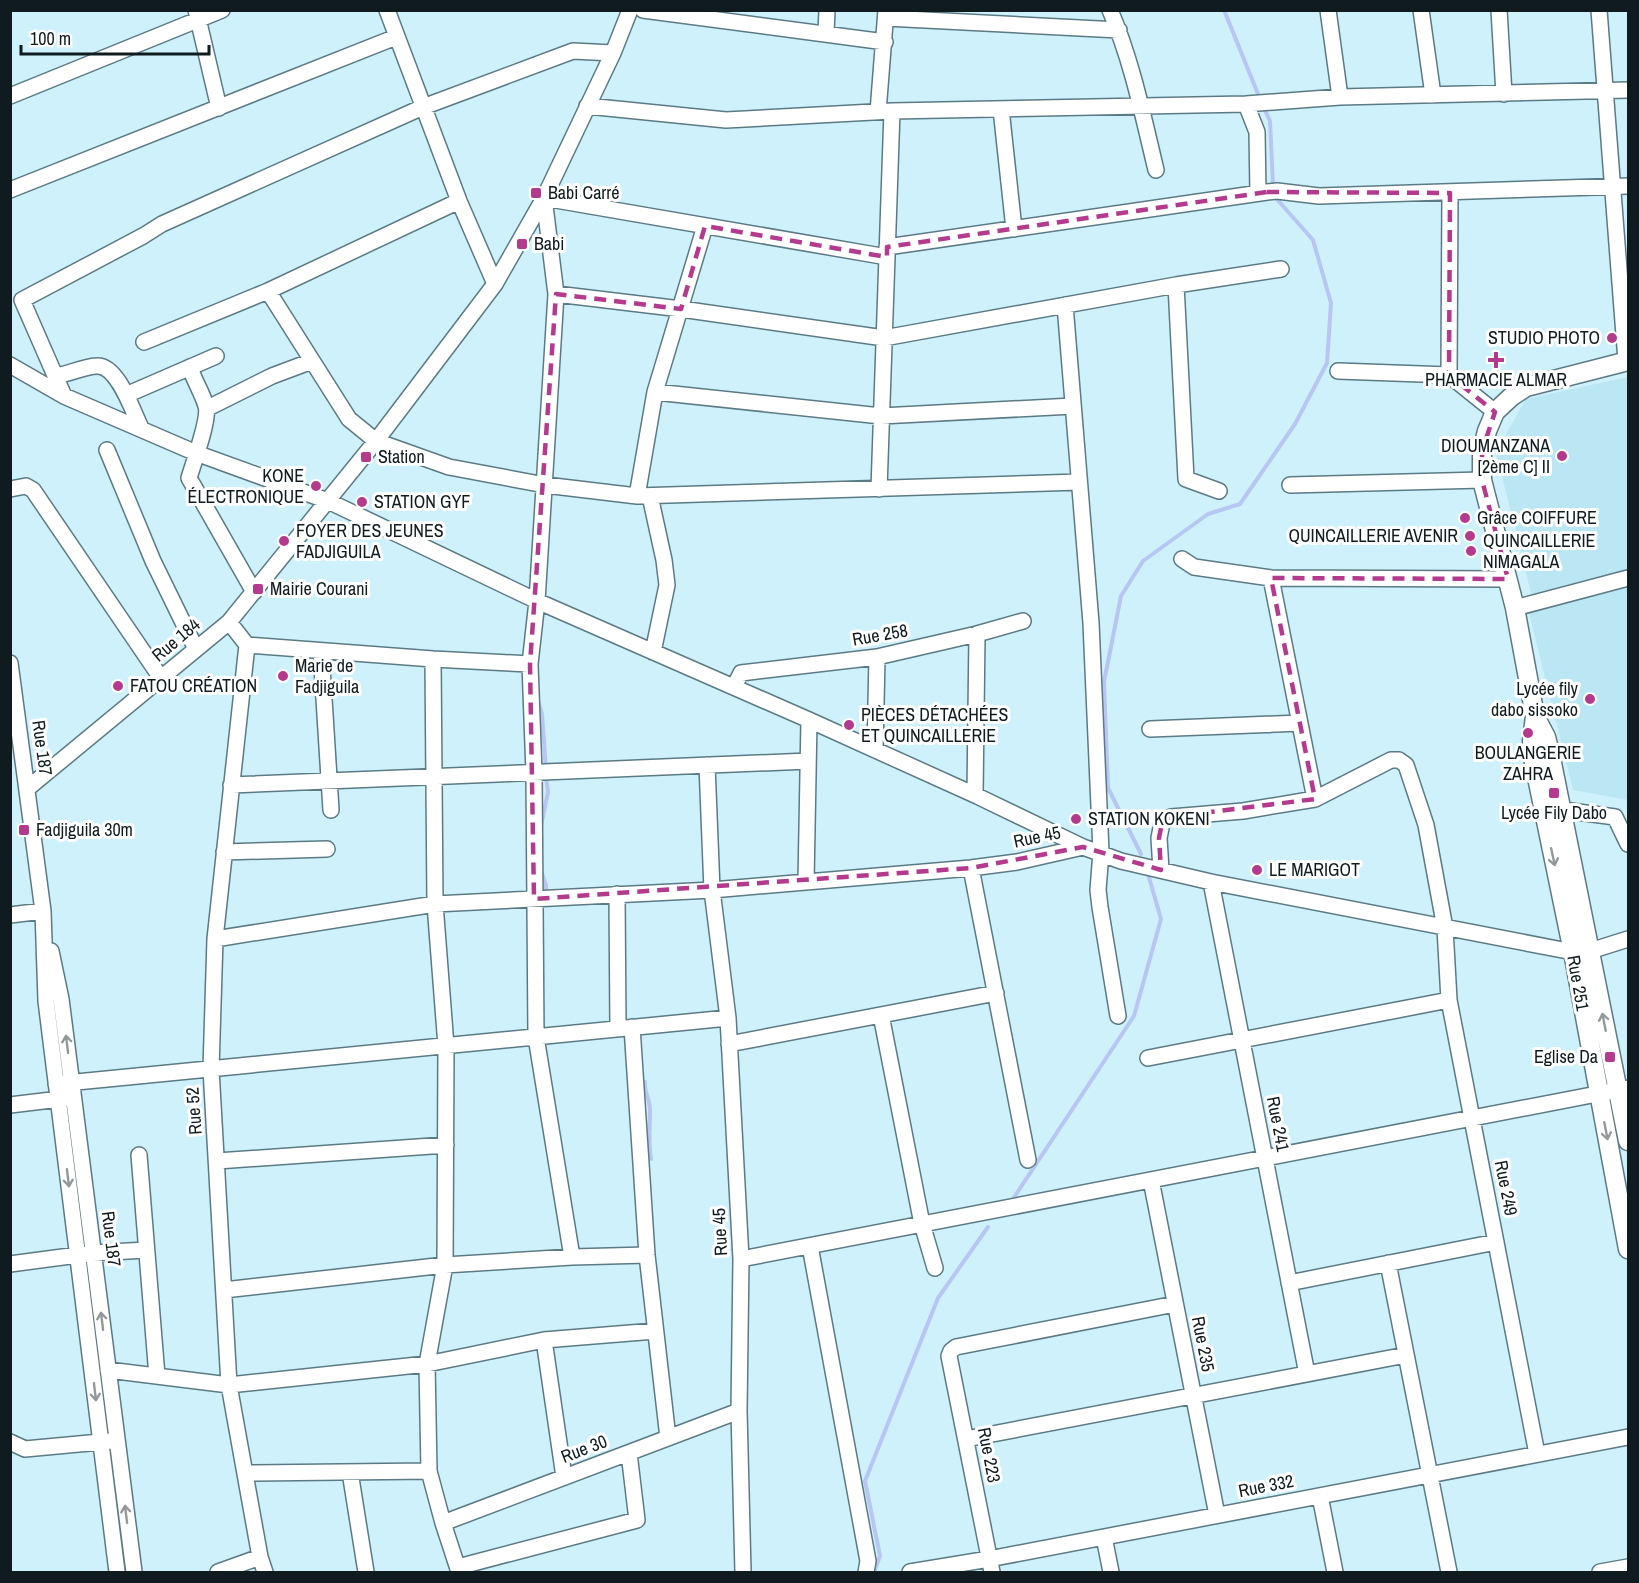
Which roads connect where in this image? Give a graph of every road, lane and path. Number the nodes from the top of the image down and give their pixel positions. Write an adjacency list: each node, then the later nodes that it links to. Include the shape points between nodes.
1 (222, 10): 12 (street)
2 (387, 10): 16 (street)
3 (630, 10): 18 (street, Rue 184)
4 (643, 10): 13 (street)
5 (827, 10): 15 (street)
6 (1110, 10): 14 (street)
7 (1328, 10): 24 (street)
8 (1421, 10): 22 (street)
9 (1499, 10): 21 (street)
10 (1599, 10): 20 (street)
11 (886, 14): 14 (street); 17 (street)
12 (197, 15): 23 (street); 29 (street)
13 (738, 16): 15 (street)
14 (1119, 30): 27 (street)
15 (826, 33): 17 (street)
16 (396, 38): 28 (street); 29 (street)
17 (885, 42): 31 (street)
18 (613, 54): 26 (street, Rue 184); 28 (street, via 573,51)
19 (1629, 90): 20 (street)
20 (1605, 92): 21 (street); 34 (street)
21 (1504, 94): 22 (street)
22 (1433, 95): 24 (street)
23 (10, 96)
24 (1340, 96): 25 (street)
25 (1246, 104): 27 (street); 36 (street, via 1257,132)
26 (587, 106): 31 (street, via 726,120); 38 (street, Rue 184)
27 (1141, 106): 30 (street); 32 (street)
28 (423, 107): 39 (street); 48 (street, via 162,224)
29 (219, 108): 35 (street)
30 (1001, 109): 31 (street); 41 (street)
31 (885, 112): 42 (street)
32 (1156, 170)
33 (1629, 186): 34 (street)
34 (1613, 187): 37 (street); 55 (street)
35 (10, 190)
36 (1267, 192): 37 (street, via 1319,196); 41 (street)
37 (1450, 193): 59 (street)
38 (544, 198): 40 (street); 44 (street, Rue 184); 47 (street)
39 (459, 201): 44 (street); 46 (street)
40 (705, 226): 42 (street); 50 (street)
41 (1014, 229): 42 (street)
42 (887, 252): 51 (street)
43 (1281, 269): 45 (street)
44 (495, 284): 69 (street, Rue 184)
45 (1176, 285): 49 (street); 78 (street, via 1186,479)
46 (268, 291): 52 (street); 54 (street)
47 (556, 294): 50 (street); 74 (street)
48 (16, 302): 60 (street)
49 (1065, 305): 51 (street); 64 (street)
50 (681, 309): 51 (street); 61 (street)
51 (884, 338): 67 (street)
52 (144, 342)
53 (216, 356): 57 (street)
54 (312, 361): 65 (street); 69 (street, via 349,419)
55 (1627, 361): 66 (main road, Rue 251, via 1526,387)
56 (10, 364): 63 (street)
57 (190, 367): 62 (street); 65 (street)
58 (1338, 371): 59 (street)
59 (1449, 375): 66 (street)
60 (56, 376): 62 (street, via 102,366); 63 (street)
61 (655, 392): 67 (street); 79 (street)
62 (126, 395): 68 (street)
63 (64, 396): 68 (street)
64 (1073, 405): 67 (street); 73 (street)
65 (207, 408): 71 (street)
66 (1495, 412): 72 (main road, Rue 251, via 1482,452)
67 (881, 416): 77 (street)
68 (141, 428): 71 (street)
69 (376, 441): 74 (street, via 449,467); 80 (street, Rue 184)
70 (107, 450): 92 (street, via 153,561)
71 (196, 453): 80 (street); 85 (street, via 189,478)
72 (1482, 480): 75 (street); 84 (main road, Rue 251)
73 (1079, 482): 77 (street); 122 (street)
74 (545, 485): 79 (street); 86 (street)
75 (1290, 485)
76 (10, 489): 99 (street, via 33,489)
77 (879, 489): 79 (street)
78 (1219, 490)
79 (643, 496): 94 (street, via 664,560 667,585)
80 (328, 501): 85 (street, Rue 184); 86 (street)
81 (1182, 559): 82 (street, via 1194,567)
82 (1271, 578): 84 (street); 103 (street)
83 (1629, 578): 87 (street)
84 (1508, 579): 87 (main road, Rue 251)
85 (254, 592): 89 (street, Rue 184)
86 (537, 601): 94 (street); 98 (street)
87 (1515, 608): 101 (main road, Rue 251)
88 (1023, 621): 90 (street, Rue 258)
89 (229, 622): 91 (street); 92 (street, Rue 184)
90 (977, 634): 95 (street, Rue 258); 113 (street)
91 (246, 645): 93 (street); 111 (street, Rue 52)
92 (196, 649): 99 (street, Rue 184)
93 (321, 651): 96 (street); 110 (street)
94 (653, 652): 100 (street)
95 (877, 657): 100 (street, Rue 258, via 741,673); 105 (street)
96 (433, 659): 98 (street); 109 (street)
97 (10, 663): 112 (street, Rue 187)
98 (530, 664): 108 (street)
99 (161, 678): 112 (street, Rue 184)
100 (734, 687): 102 (street)
101 (1535, 716): 116 (main road, Rue 251, via 1546,737); 136 (main road, Rue 251, one-way to 136, via 1533,758)
102 (809, 720): 105 (street); 106 (street)
103 (1300, 723): 104 (street); 114 (street)
104 (1150, 729)
105 (875, 750): 113 (street)
106 (808, 761): 107 (street); 125 (street)
107 (707, 765): 108 (street); 127 (street, Rue 45)
108 (534, 772): 109 (street); 129 (street)
109 (433, 777): 110 (street); 130 (street)
110 (330, 781): 111 (street); 115 (street)
111 (231, 785): 121 (street, Rue 52)
112 (28, 788): 131 (street, Rue 187)
113 (975, 795): 119 (street)
114 (1315, 799): 124 (street, via 1171,817 1162,823 1159,838); 133 (street, Rue 249, via 1391,760 1406,765 1426,825)
115 (331, 810)
116 (1563, 810): 117 (street); 136 (main road, Rue 251)
117 (1622, 817): 118 (street)
118 (1629, 844)
119 (1083, 847): 122 (street); 123 (street, Rue 45)
120 (327, 849): 121 (street)
121 (224, 852): 134 (street, Rue 52)
122 (1101, 852): 124 (street); 140 (street, via 1098,890)
123 (971, 868): 125 (street, Rue 45); 137 (street)
124 (1161, 870): 126 (street)
125 (806, 882): 127 (street, Rue 45)
126 (1211, 882): 133 (street); 144 (street, Rue 241)
127 (712, 890): 128 (street); 141 (street, Rue 45)
128 (618, 894): 129 (street); 142 (street)
129 (534, 899): 130 (street); 143 (street)
130 (435, 904): 134 (street); 146 (street)
131 (43, 911): 132 (street); 150 (street, Rue 187, one-way to 131, via 61,999); 151 (street, Rue 187, via 46,1001)
132 (10, 915)
133 (1445, 928): 136 (street); 138 (street, Rue 249)
134 (215, 939): 148 (street, Rue 52)
135 (1629, 939): 136 (street)
136 (1582, 951): 149 (main road, Rue 251, one-way to 136); 152 (main road, Rue 251)
137 (996, 993): 139 (street); 161 (street)
138 (1449, 1000): 144 (street); 154 (street, Rue 249)
139 (881, 1015): 145 (street); 165 (street)
140 (1118, 1016)
141 (728, 1018): 142 (street); 145 (street, Rue 45)
142 (625, 1028): 143 (street); 172 (street)
143 (536, 1037): 146 (street); 173 (street)
144 (1242, 1040): 147 (street); 160 (street, Rue 241)
145 (729, 1044): 174 (street, Rue 45)
146 (446, 1046): 148 (street); 158 (street)
147 (1148, 1058)
148 (211, 1069): 150 (street); 162 (street, Rue 52)
149 (1623, 1089): 152 (street); 157 (main road, Rue 251)
150 (73, 1090): 151 (street); 155 (street, Rue 187)
151 (57, 1091): 153 (street); 156 (street, Rue 187)
152 (1599, 1094): 154 (street); 164 (main road, Rue 251, one-way to 164)
153 (10, 1105)
154 (1472, 1119): 160 (street); 166 (street, Rue 249)
155 (79, 1138): 156 (street); 170 (street, Rue 187)
156 (63, 1141): 171 (street, Rue 187, one-way to 171)
157 (1629, 1141)
158 (446, 1145): 162 (street); 177 (street)
159 (139, 1155): 169 (street)
160 (1265, 1158): 163 (street); 179 (street, Rue 241)
161 (1028, 1160)
162 (217, 1161): 180 (street, Rue 52)
163 (1151, 1180): 165 (street); 181 (street, Rue 235)
164 (1626, 1219): 168 (main road, Rue 251)
165 (922, 1224): 167 (street); 178 (street)
166 (1496, 1242): 175 (street); 199 (street, Rue 249)
167 (810, 1246): 174 (street); 219 (street, via 868,1561)
168 (1629, 1249)
169 (146, 1250): 170 (street); 188 (street)
170 (93, 1253): 171 (street); 186 (street, Rue 187, one-way to 170)
171 (77, 1255): 176 (street); 197 (street, Rue 187, one-way to 197)
172 (647, 1255): 173 (street); 182 (street)
173 (572, 1257): 177 (street)
174 (741, 1259): 191 (street, Rue 45)
175 (1388, 1263): 179 (street); 184 (street)
176 (10, 1264)
177 (445, 1264): 180 (street); 185 (street)
178 (935, 1268)
179 (1289, 1283): 187 (street, Rue 241)
180 (224, 1290): 189 (street, Rue 52)
181 (1175, 1304): 190 (street, Rue 235); 194 (street, Rue 223, via 956,1347 950,1356)
182 (656, 1331): 183 (street); 193 (street)
183 (544, 1340): 185 (street); 204 (street)
184 (1406, 1354): 187 (street); 203 (street)
185 (427, 1364): 189 (street); 200 (street)
186 (108, 1370): 188 (street); 195 (street, Rue 187)
187 (1306, 1374): 190 (street)
188 (157, 1376): 189 (street)
189 (229, 1385): 202 (street, Rue 52)
190 (1193, 1395): 194 (street); 206 (street, Rue 235)
191 (739, 1411): 193 (street, Rue 30); 218 (street, Rue 45)
192 (1629, 1437): 199 (street, Rue 332)
193 (668, 1438): 198 (street, Rue 30)
194 (966, 1439): 210 (street, Rue 223)
195 (117, 1440): 197 (street); 214 (street, Rue 187, one-way to 195)
196 (10, 1442): 197 (street, via 25,1449)
197 (101, 1442): 213 (street, Rue 187)
198 (629, 1453): 204 (street, Rue 30); 212 (street, via 638,1520)
199 (1538, 1454): 203 (street, Rue 332)
200 (429, 1471): 201 (street); 207 (street)
201 (350, 1472): 202 (street); 217 (street)
202 (245, 1473): 209 (street, Rue 52)
203 (1430, 1474): 205 (street, Rue 332); 223 (street)
204 (564, 1478): 207 (street, Rue 30)
205 (1320, 1496): 206 (street, Rue 332); 222 (street)
206 (1216, 1515): 208 (street, Rue 332)
207 (443, 1523): 212 (street)
208 (1104, 1537): 210 (street, Rue 332); 221 (street)
209 (260, 1557): 215 (street); 216 (street, Rue 52)
210 (990, 1566): 220 (street, Rue 332)
211 (1629, 1567): 224 (street)
212 (459, 1570)
213 (117, 1572)
214 (134, 1572)
215 (218, 1572)
216 (265, 1572)
217 (366, 1572)
218 (743, 1572)
219 (866, 1572)
220 (910, 1572)
221 (1111, 1572)
222 (1335, 1572)
223 (1449, 1572)
224 (1600, 1572)

